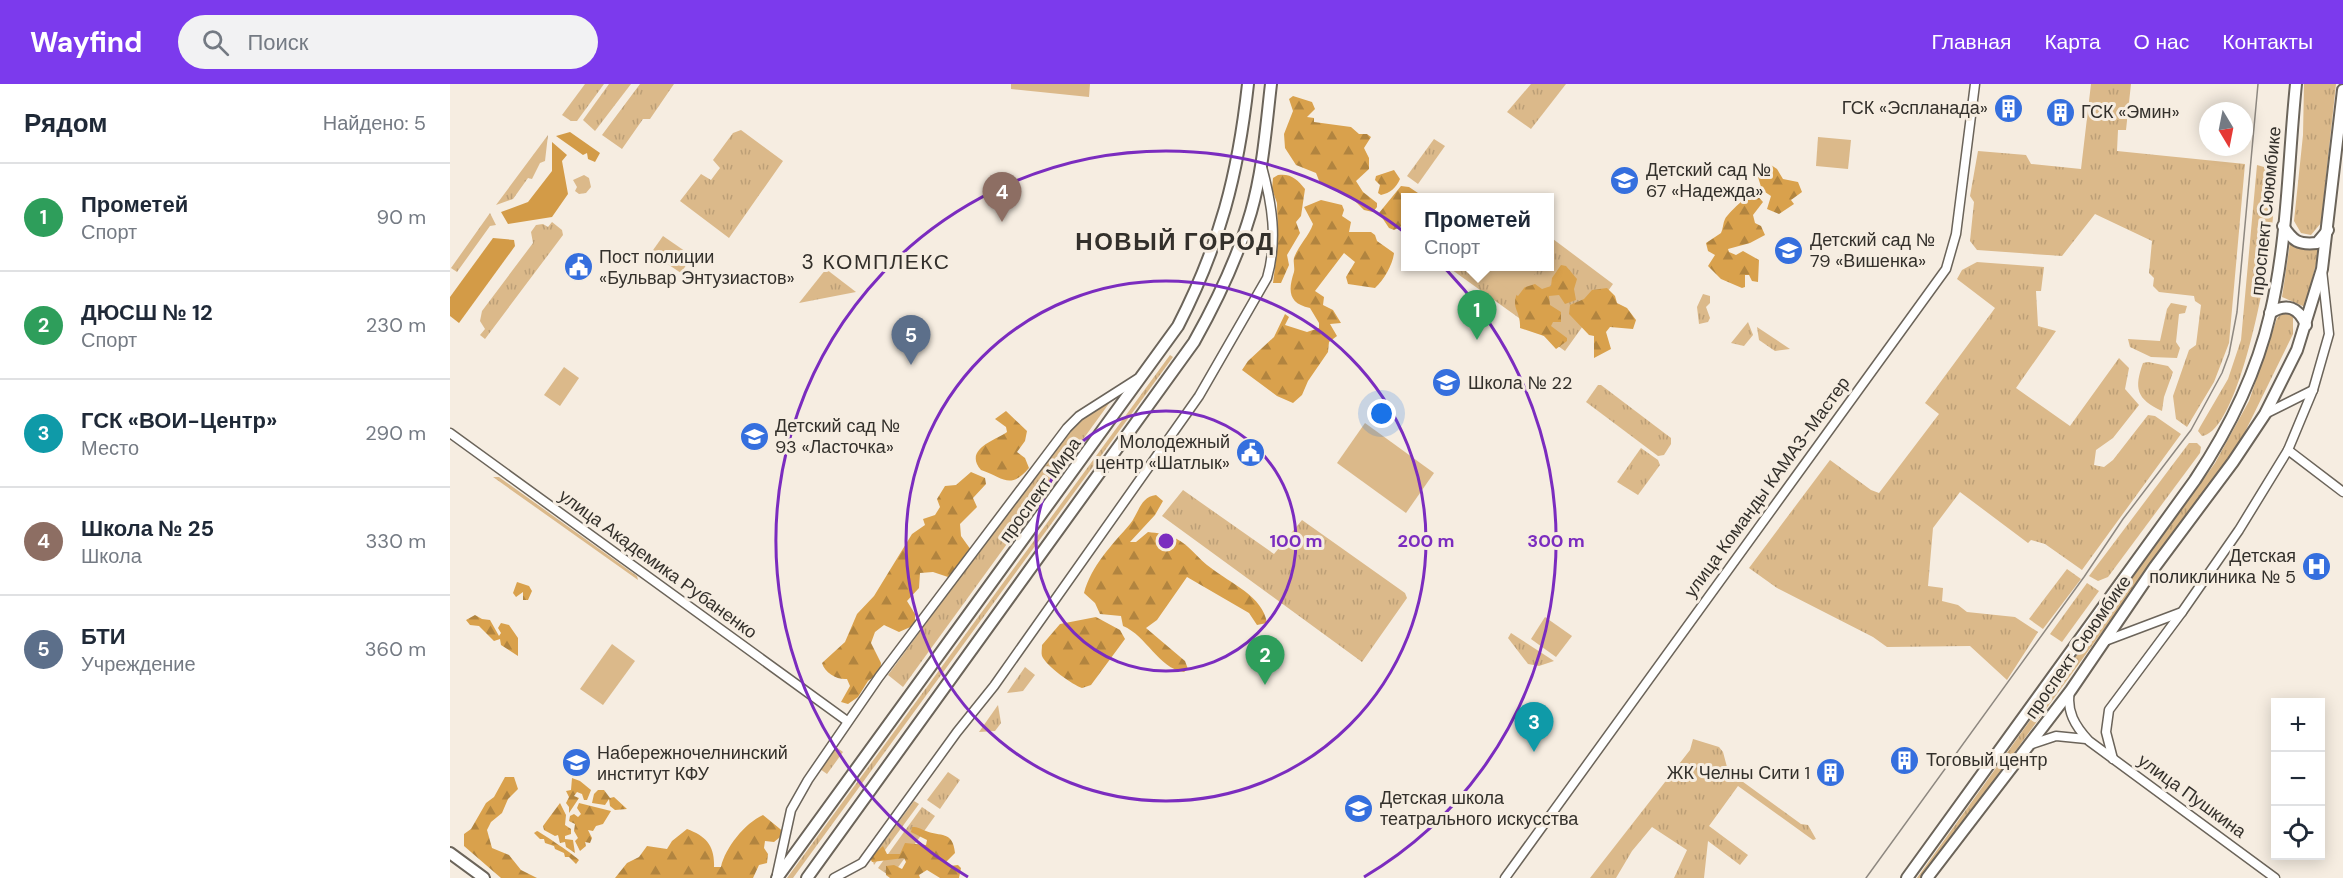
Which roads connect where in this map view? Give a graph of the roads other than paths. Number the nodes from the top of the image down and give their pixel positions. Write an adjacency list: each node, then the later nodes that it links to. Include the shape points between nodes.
1 (1248, 84): 13 (main road, проспект Мира, via 1240,150 1213,252 1178,326)
2 (1270, 84): 7 (main road)
3 (1975, 84): 31 (street, улица Команды КАМАЗ-Мастер, via 1956,234 1946,269)
4 (2296, 84): 8 (main road, проспект Сююмбике)
5 (2343, 90): 6 (main road, проспект Сююмбике)
6 (2342, 105): 9 (main road, проспект Сююмбике)
7 (1262, 164): 29 (main road, via 1251,211 1220,296 1194,342); 30 (street, via 1272,207 1274,256 1267,278 1199,396 1014,659 862,863)
8 (2283, 226): 9 (main road, via 2292,240 2303,245 2317,243); 11 (main road, проспект Сююмбике)
9 (2328, 230): 10 (main road, проспект Сююмбике)
10 (2322, 269): 12 (main road, проспект Сююмбике); 14 (street, via 2329,334)
11 (2270, 313): 12 (main road, via 2279,308 2294,308); 32 (main road, проспект Сююмбике, via 2252,373 2218,446)
12 (2306, 325): 15 (main road, проспект Сююмбике)
13 (1145, 374): 22 (street, via 1067,428); 28 (main road, проспект Мира)
14 (2313, 390): 15 (street); 17 (street)
15 (2265, 414): 20 (main road, проспект Сююмбике)
16 (450, 433): 22 (street, улица Академика Рубаненко)
17 (2289, 450): 18 (street); 19 (street)
18 (2343, 492)
19 (2182, 612): 20 (street); 25 (street, via 2109,710 2106,732)
20 (2105, 641): 21 (main road, проспект Сююмбике)
21 (2071, 690): 23 (street, via 2068,701 2073,718); 24 (main road, проспект Сююмбике)
22 (847, 721): 28 (street, via 795,801)
23 (2089, 741): 24 (street, via 2056,735); 25 (street, улица Пушкина)
24 (2028, 746): 33 (main road, проспект Сююмбике)
25 (2114, 760): 34 (street, улица Пушкина)
26 (450, 854): 27 (main road)
27 (484, 878)
28 (776, 878)
29 (807, 878)
30 (834, 878)
31 (1505, 878)
32 (1907, 878)
33 (1927, 878)
34 (2275, 878)

